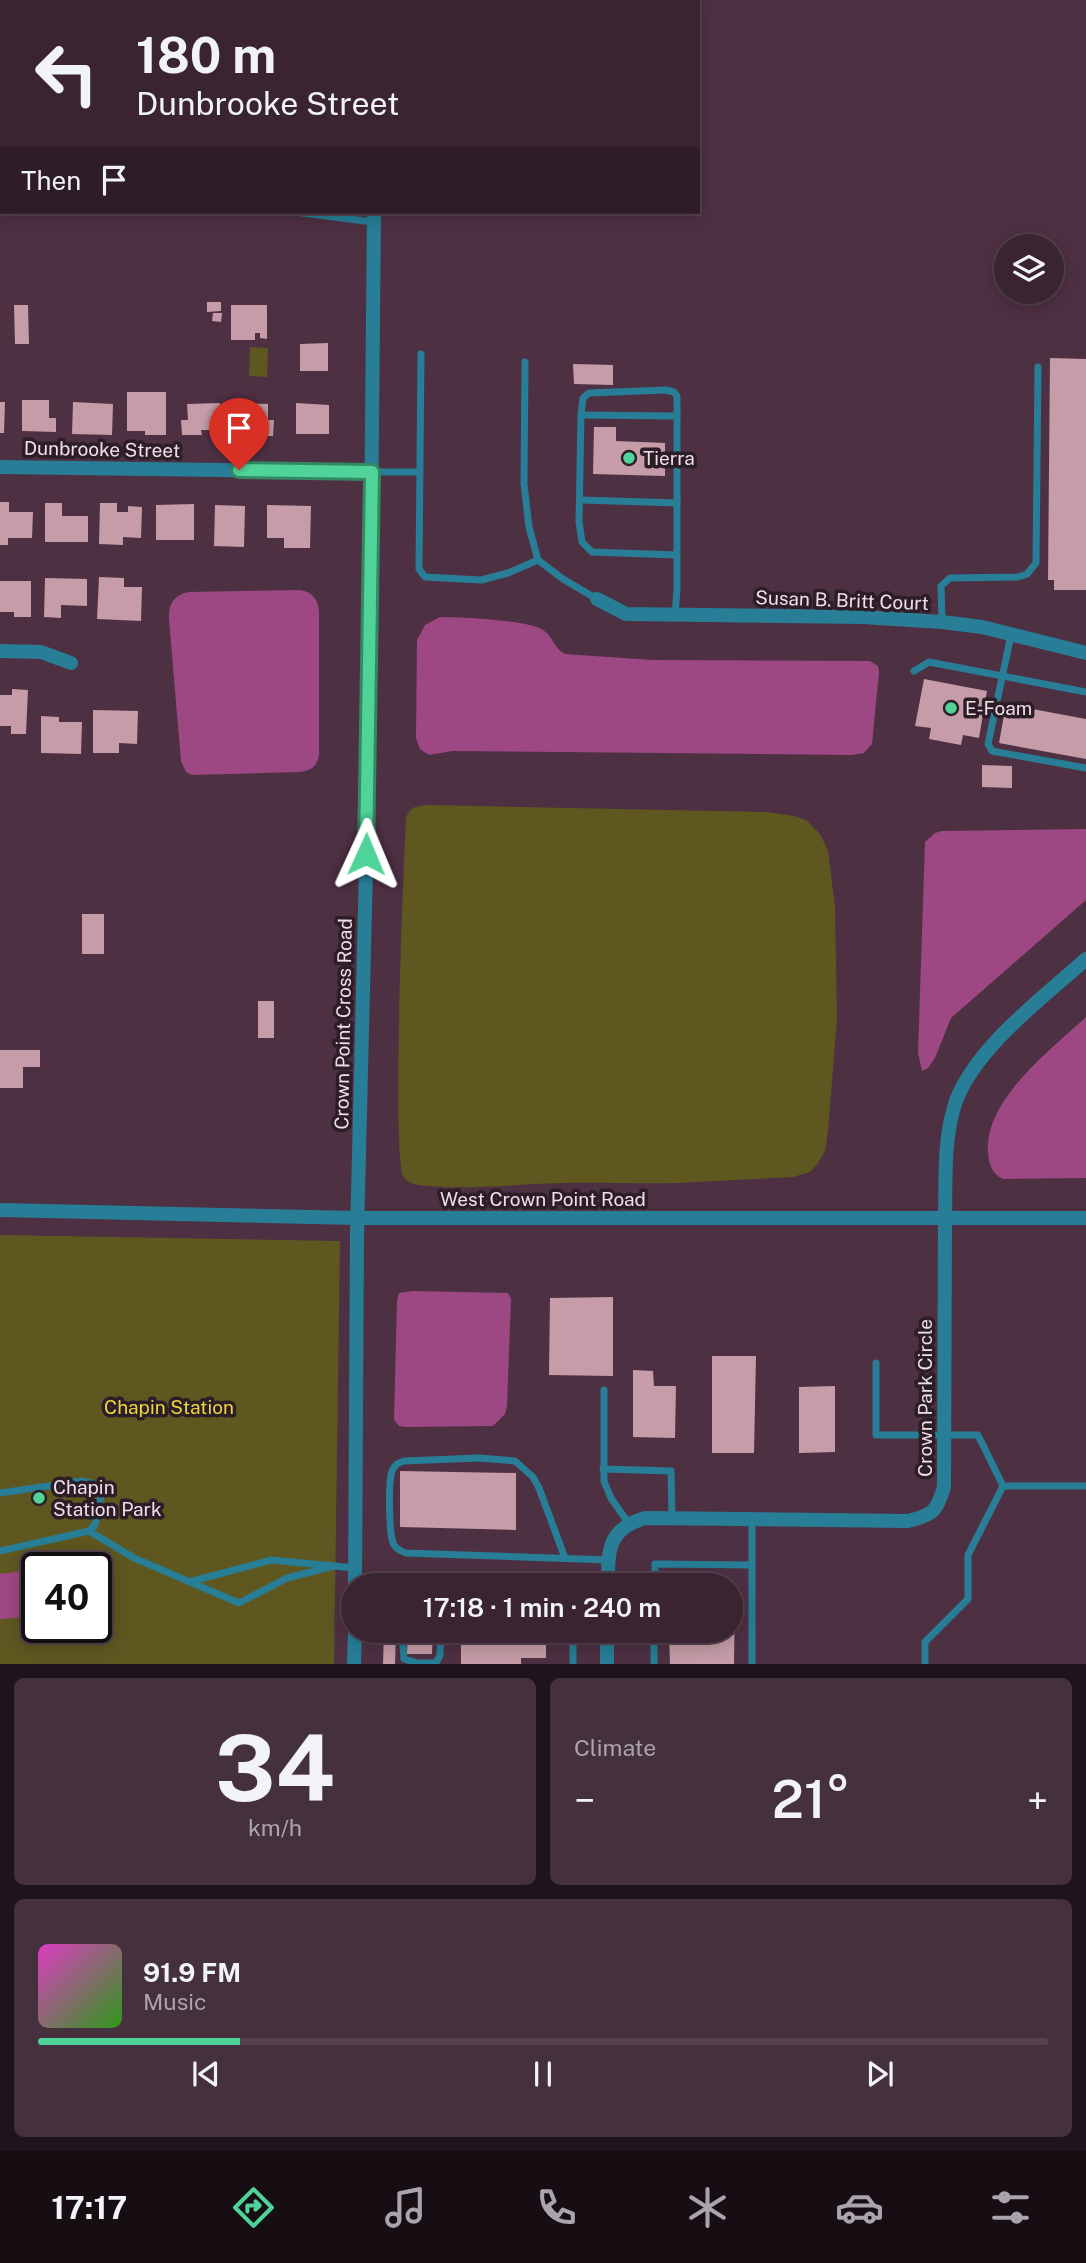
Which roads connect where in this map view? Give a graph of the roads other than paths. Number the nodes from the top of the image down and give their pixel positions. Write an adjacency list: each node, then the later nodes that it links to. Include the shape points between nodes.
1 (327, 214): 2 (lane)
2 (374, 217): 9 (street, Crown Point Cross Road)
3 (421, 354): 10 (lane)
4 (525, 362): 14 (lane, via 524,484)
5 (1038, 367): 17 (lane, via 1035,563 1018,577 950,578 942,586)
6 (581, 415): 7 (lane); 7 (lane, via 583,398 589,393 667,390 677,396); 11 (lane)
7 (677, 416): 12 (lane)
8 (0, 467): 9 (street, Dunbrooke Street)
9 (372, 472): 10 (lane); 28 (street, Crown Point Cross Road)
10 (419, 472): 14 (lane, via 419,569 425,577 481,580)
11 (581, 500): 12 (lane); 13 (lane, via 582,542 592,552)
12 (677, 503): 13 (lane)
13 (676, 555): 16 (lane)
14 (538, 560): 15 (lane)
15 (597, 599): 16 (street, Susan B. Britt Court, via 626,614)
16 (676, 615): 17 (street, Susan B. Britt Court)
17 (942, 622): 18 (street, Susan B. Britt Court)
18 (1011, 635): 20 (street, Susan B. Britt Court); 23 (lane)
19 (0, 651): 21 (street, via 41,652)
20 (1086, 653)
21 (71, 663)
22 (914, 671): 23 (lane, via 929,662)
23 (1001, 676): 24 (lane); 25 (lane, via 988,744 992,751)
24 (1086, 692)
25 (1086, 768)
26 (1086, 958): 30 (street, Crown Park Circle, via 998,1040 962,1090 947,1141)
27 (0, 1210): 28 (street, West Crown Point Road)
28 (358, 1218): 30 (street, West Crown Point Road); 47 (street, Crown Point Cross Road)
29 (1086, 1218): 30 (street, West Crown Point Road)
30 (945, 1219): 33 (street, Crown Park Circle)
31 (876, 1363): 33 (lane, via 876,1435)
32 (604, 1390): 34 (lane)
33 (945, 1435): 35 (lane, via 978,1436); 39 (street, Crown Park Circle, via 944,1487 938,1506 926,1517 908,1521)
34 (603, 1469): 38 (lane, via 671,1471); 40 (lane, via 611,1498)
35 (1003, 1486): 36 (lane); 63 (lane, via 968,1555 968,1599 925,1642)
36 (1086, 1486)
37 (0, 1493): 41 (lane, via 82,1480 103,1486 95,1525)
38 (672, 1519): 39 (street, Crown Park Circle); 40 (street, Crown Park Circle, via 645,1518)
39 (752, 1519): 46 (lane)
40 (629, 1524): 44 (street, via 615,1536)
41 (89, 1531): 42 (lane); 51 (lane)
42 (0, 1551)
43 (565, 1558): 43 (lane, via 398,1550 391,1530 393,1469 404,1461 515,1461 533,1476); 44 (lane)
44 (608, 1560): 49 (street)
45 (334, 1566): 47 (lane); 51 (lane, via 271,1560); 51 (lane, via 287,1577 239,1602)
46 (752, 1566): 50 (lane, via 655,1564); 62 (lane)
47 (355, 1567): 48 (street, Crown Point Cross Road)
48 (355, 1573)
49 (608, 1573)
50 (655, 1573)
51 (189, 1583)
52 (355, 1643): 59 (street)
53 (403, 1643): 54 (lane, via 404,1659 418,1663 436,1663)
54 (440, 1643)
55 (573, 1643): 58 (lane)
56 (607, 1643): 60 (street)
57 (654, 1643): 61 (lane)
58 (573, 1663)
59 (354, 1664)
60 (607, 1664)
61 (654, 1664)
62 (752, 1664)
63 (925, 1664)

